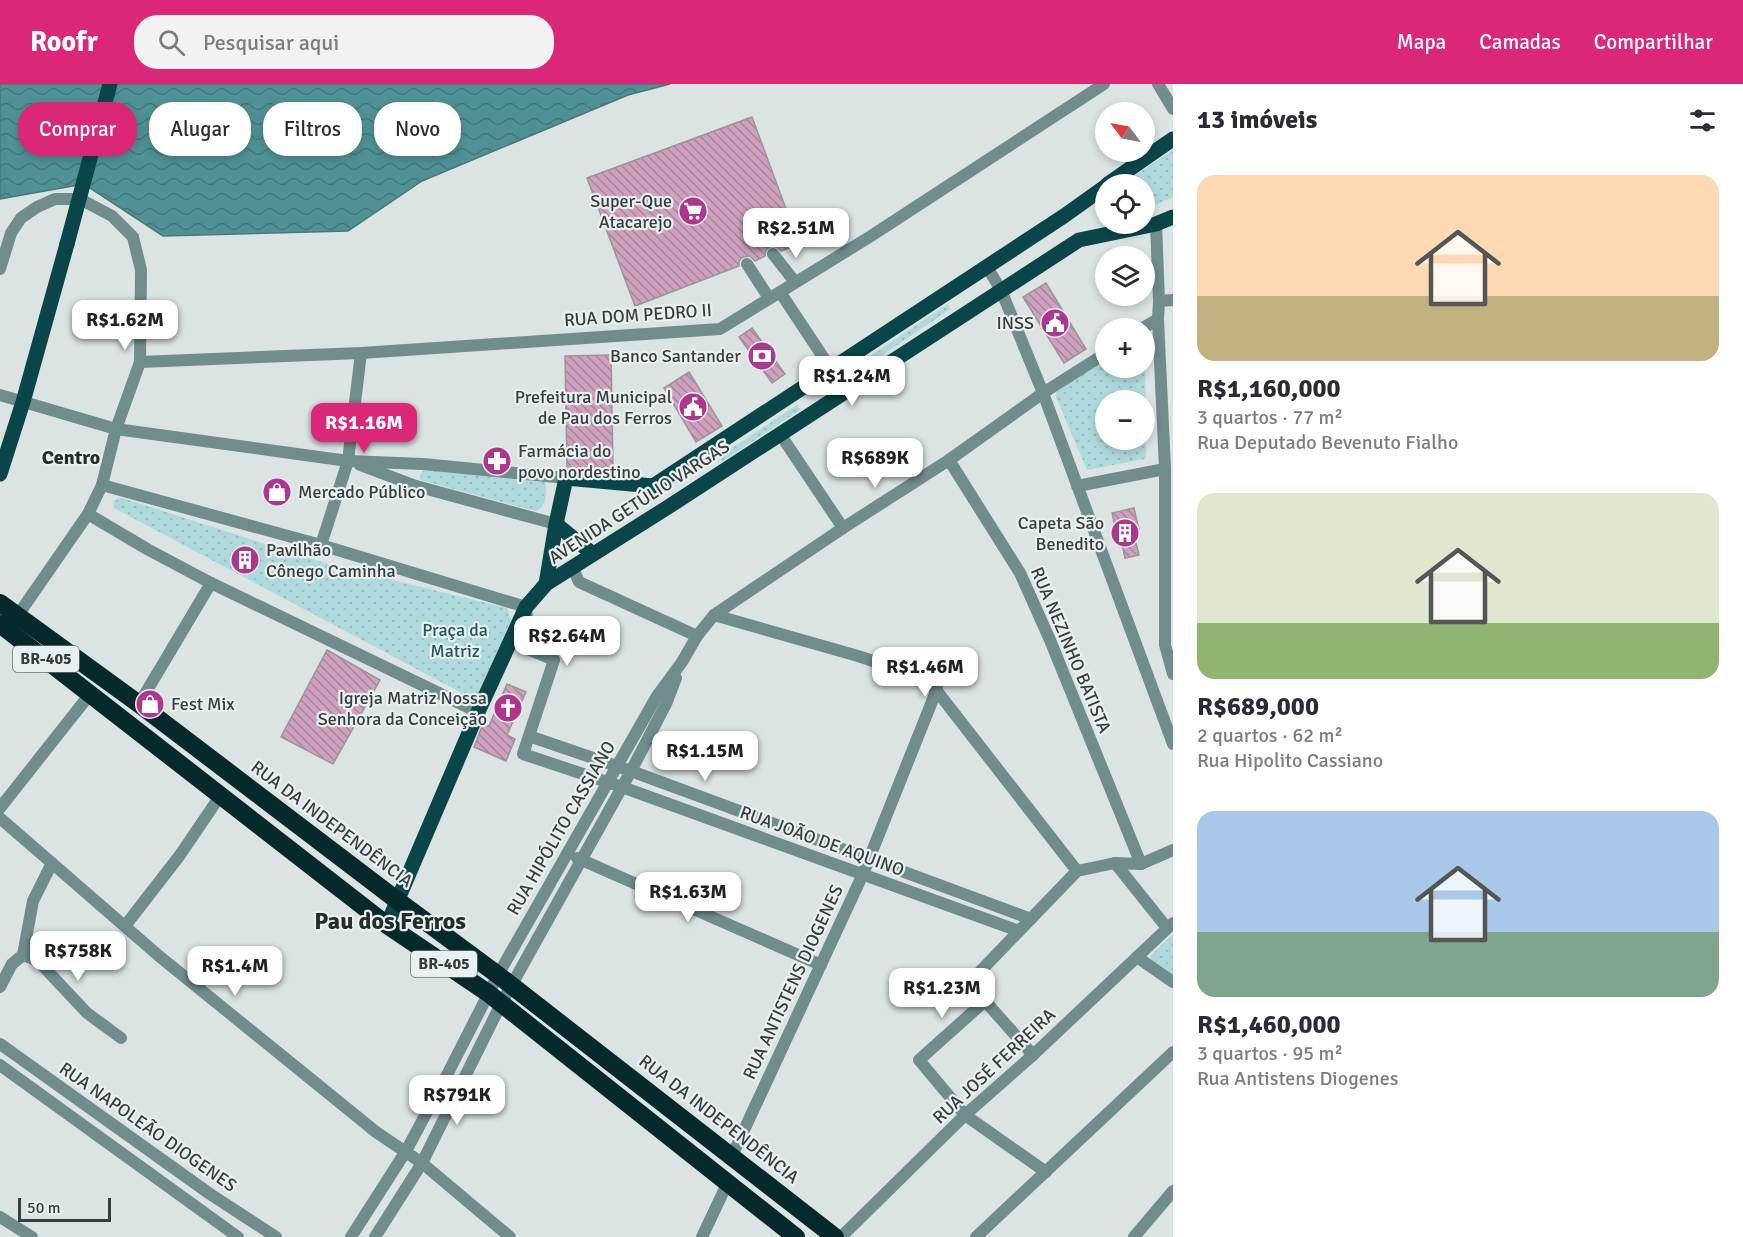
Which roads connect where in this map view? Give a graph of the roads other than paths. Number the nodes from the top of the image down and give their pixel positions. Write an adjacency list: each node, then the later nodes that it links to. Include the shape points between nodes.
1 (110, 84): 29 (main road, bridge)
2 (1104, 84): 16 (street, RUA DOM PEDRO II)
3 (1158, 84): 4 (street)
4 (1173, 108)
5 (1173, 139): 6 (main road, AVENIDA GETÚLIO VARGAS)
6 (1123, 174)
7 (1095, 194): 8 (main road, AVENIDA GETÚLIO VARGAS)
8 (1064, 216): 11 (main road); 14 (main road, AVENIDA GETÚLIO VARGAS)
9 (1173, 217): 10 (main road, AVENIDA GETÚLIO VARGAS)
10 (1156, 224): 11 (main road, AVENIDA GETÚLIO VARGAS); 20 (street)
11 (1078, 240): 17 (main road, AVENIDA GETÚLIO VARGAS)
12 (773, 254): 16 (street)
13 (747, 264): 18 (street)
14 (987, 267): 17 (street); 26 (main road, AVENIDA GETÚLIO VARGAS)
15 (0, 269): 25 (street, via 11,233 21,218 37,207 55,199 80,199 112,216 133,237 141,270)
16 (795, 282): 18 (street, RUA DOM PEDRO II)
17 (1001, 290): 27 (street); 31 (main road, AVENIDA GETÚLIO VARGAS)
18 (774, 295): 23 (street, RUA DOM PEDRO II, via 720,329); 26 (street)
19 (1173, 300): 20 (street)
20 (1159, 301): 21 (street)
21 (1158, 319): 22 (street); 34 (street)
22 (1155, 321)
23 (361, 352): 25 (street, RUA DOM PEDRO II); 33 (street)
24 (1095, 359): 27 (street)
25 (140, 362): 30 (street)
26 (831, 369): 36 (main road, AVENIDA GETÚLIO VARGAS, via 653,486)
27 (1043, 393): 32 (street); 38 (street)
28 (0, 395): 29 (street)
29 (23, 402): 30 (street); 35 (main road)
30 (116, 429): 33 (street); 37 (street)
31 (780, 434): 41 (street); 43 (main road, AVENIDA GETÚLIO VARGAS)
32 (950, 460): 41 (street); 75 (street, RUA NEZINHO BATISTA, via 1020,573)
33 (348, 461): 36 (street); 40 (street, via 416,486); 42 (street)
34 (1165, 469): 38 (street); 53 (street)
35 (0, 474)
36 (566, 478): 40 (main road, AVENIDA GETÚLIO VARGAS)
37 (102, 485): 39 (street); 42 (street)
38 (1077, 486): 61 (street)
39 (88, 514): 45 (street); 49 (street)
40 (556, 524): 43 (main road); 46 (main road, AVENIDA GETÚLIO VARGAS)
41 (843, 528): 50 (street)
42 (321, 545): 48 (street)
43 (593, 554): 44 (main road, AVENIDA GETÚLIO VARGAS)
44 (573, 568): 46 (main road, AVENIDA GETÚLIO VARGAS); 52 (street, via 579,582)
45 (211, 583): 58 (street); 59 (street)
46 (546, 584): 48 (main road)
47 (0, 603): 49 (highway, RUA DA INDEPENDÊNCIA / BR-405)
48 (526, 607): 59 (main road); 60 (street, via 528,632 523,647 554,660)
49 (18, 615): 58 (highway, RUA DA INDEPENDÊNCIA / BR-405)
50 (714, 615): 52 (street); 56 (street, via 885,665 919,668)
51 (0, 625): 57 (highway, BR-405)
52 (697, 636): 54 (street)
53 (1169, 645): 55 (street)
54 (682, 662): 62 (street, RUA HIPÓLITO CASSIANO, via 657,696); 63 (street, RUA HIPÓLITO CASSIANO, via 666,704)
55 (1173, 675)
56 (937, 689): 71 (street, RUA ANTISTENS DIOGENES); 76 (street)
57 (90, 694): 66 (highway, BR-405); 67 (street)
58 (139, 704): 78 (highway, RUA DA INDEPENDÊNCIA / BR-405)
59 (478, 712): 78 (main road)
60 (529, 736): 62 (street, RUA JOÃO DE AQUINO); 64 (street, RUA JOÃO DE AQUINO, via 523,754)
61 (1173, 744)
62 (616, 767): 63 (street, RUA JOÃO DE AQUINO); 64 (street, RUA HIPÓLITO CASSIANO)
63 (631, 771): 65 (street, RUA HIPÓLITO CASSIANO); 71 (street, RUA JOÃO DE AQUINO)
64 (608, 782): 65 (street, RUA JOÃO DE AQUINO); 70 (street, RUA HIPÓLITO CASSIANO)
65 (622, 787): 72 (street, RUA HIPÓLITO CASSIANO); 77 (street, RUA JOÃO DE AQUINO)
66 (220, 796): 80 (highway, BR-405); 82 (street)
67 (0, 808)
68 (0, 818): 73 (street)
69 (1173, 850): 75 (street)
70 (567, 854): 72 (street); 87 (street, RUA HIPÓLITO CASSIANO)
71 (869, 859): 77 (street, RUA ANTISTENS DIOGENES); 79 (street, RUA JOÃO DE AQUINO)
72 (582, 861): 86 (street); 87 (street, RUA HIPÓLITO CASSIANO)
73 (52, 863): 82 (street); 84 (street, via 33,901)
74 (1115, 864): 75 (street); 76 (street); 81 (street)
75 (1141, 864)
76 (1077, 871): 79 (street)
77 (863, 874): 83 (street, RUA JOÃO DE AQUINO); 86 (street, RUA ANTISTENS DIOGENES)
78 (398, 901): 80 (main road); 87 (highway, RUA DA INDEPENDÊNCIA / BR-405)
79 (1031, 919): 83 (street)
80 (387, 925): 90 (highway, BR-405)
81 (1170, 925): 85 (street, RUA JOSÉ FERREIRA)
82 (125, 926): 100 (street, via 376,1132)
83 (1019, 931): 91 (street, via 969,983)
84 (23, 955): 89 (street, via 12,964); 92 (street, via 40,963 87,1013)
85 (1137, 957): 88 (street); 95 (street, RUA JOSÉ FERREIRA)
86 (821, 965): 101 (street, RUA ANTISTENS DIOGENES)
87 (505, 980): 90 (street, RUA HIPÓLITO CASSIANO); 101 (highway, RUA DA INDEPENDÊNCIA / BR-405)
88 (1173, 982)
89 (0, 987)
90 (495, 998): 100 (street, RUA HIPÓLITO CASSIANO); 102 (street, RUA HIPÓLITO CASSIANO); 104 (highway, BR-405)
91 (985, 1001): 95 (street); 99 (street, via 919,1060)
92 (121, 1038)
93 (0, 1044): 97 (street, RUA NAPOLEÃO DIOGENES)
94 (1173, 1052): 103 (street)
95 (1033, 1055): 99 (street, RUA JOSÉ FERREIRA)
96 (0, 1065): 98 (street, RUA NAPOLEÃO DIOGENES)
97 (36, 1070): 98 (street); 106 (street, RUA NAPOLEÃO DIOGENES)
98 (26, 1084): 107 (street, RUA NAPOLEÃO DIOGENES)
99 (965, 1115): 103 (street); 118 (street, RUA JOSÉ FERREIRA)
100 (406, 1151): 102 (street); 112 (street, RUA HIPÓLITO CASSIANO)
101 (732, 1156): 117 (highway, RUA DA INDEPENDÊNCIA / BR-405)
102 (422, 1163): 113 (street, RUA HIPÓLITO CASSIANO); 114 (street)
103 (1046, 1172): 119 (street)
104 (727, 1184): 115 (street); 116 (highway, BR-405)
105 (1173, 1191): 120 (street)
106 (210, 1194): 107 (street); 111 (street, RUA NAPOLEÃO DIOGENES)
107 (200, 1210): 110 (street, RUA NAPOLEÃO DIOGENES)
108 (0, 1217): 109 (street)
109 (32, 1237)
110 (238, 1237)
111 (276, 1237)
112 (351, 1237)
113 (375, 1237)
114 (510, 1237)
115 (702, 1237)
116 (796, 1237)
117 (835, 1237)
118 (841, 1237)
119 (976, 1237)
120 (1134, 1237)

